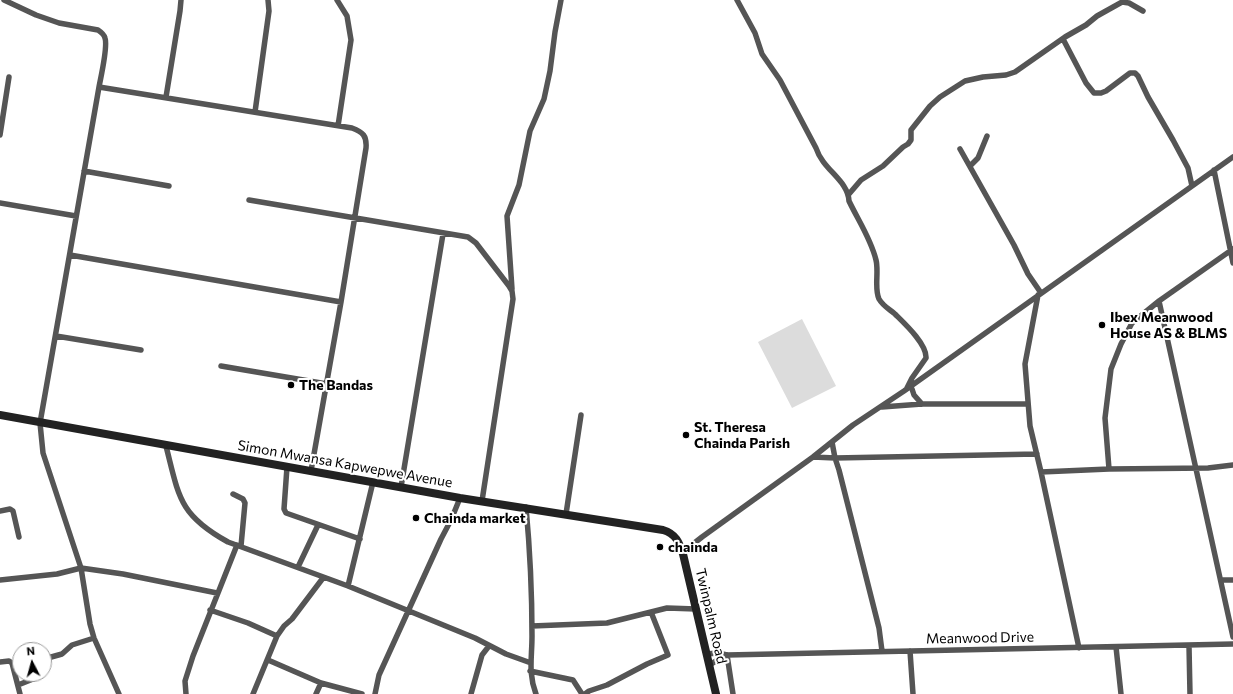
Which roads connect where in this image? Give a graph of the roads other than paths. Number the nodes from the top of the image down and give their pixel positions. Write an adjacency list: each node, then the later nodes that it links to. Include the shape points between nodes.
1 (181, 0): 11 (street)
2 (268, 0): 12 (street, via 269,11)
3 (337, 0): 13 (street, via 347,16 350,40)
4 (561, 0): 33 (street, via 544,99 530,131 519,185 507,216)
5 (737, 0): 23 (street, via 755,33 762,54 780,80 816,148 818,157)
6 (7, 1): 10 (street, via 46,19 98,30 103,34 105,46)
7 (1143, 11): 8 (street, via 1122,2)
8 (1062, 38): 22 (street, via 1086,83 1094,92 1106,91 1130,73 1138,76 1188,168); 23 (street, via 1015,72 965,81 940,97 911,130 911,140 908,144 883,166 861,180)
9 (9, 77): 14 (street)
10 (99, 87): 11 (street); 20 (street)
11 (166, 97): 12 (street)
12 (255, 112): 13 (street)
13 (338, 126): 27 (street, via 362,133 366,142)
14 (0, 135)
15 (987, 136): 18 (street, via 981,153)
16 (960, 149): 18 (street)
17 (1233, 157): 19 (street)
18 (970, 166): 32 (street)
19 (1214, 170): 22 (street); 29 (street)
20 (84, 171): 21 (street); 26 (street)
21 (170, 186)
22 (1192, 186): 32 (street)
23 (849, 194): 41 (street, via 849,201 876,258 880,300 903,322 926,354 924,362)
24 (249, 200): 27 (street)
25 (0, 203): 26 (street)
26 (76, 216): 30 (street)
27 (355, 218): 28 (street); 35 (street)
28 (443, 234): 33 (street, via 468,237 476,243 509,286); 60 (street)
29 (1232, 250): 31 (street); 34 (street)
30 (70, 256): 35 (street); 36 (street)
31 (1233, 263)
32 (1040, 294): 40 (street); 43 (street, via 1025,364)
33 (513, 299): 63 (street)
34 (1159, 301): 55 (street); 56 (street, via 1132,323 1111,369 1105,418)
35 (341, 302): 39 (street)
36 (56, 336): 37 (street); 47 (street)
37 (141, 350)
38 (221, 366): 39 (street)
39 (327, 384): 57 (street)
40 (911, 386): 41 (street); 42 (street, via 914,395)
41 (904, 391): 44 (street)
42 (922, 404): 43 (street); 44 (street)
43 (1028, 404): 50 (street)
44 (881, 407): 48 (street)
45 (0, 415): 47 (main road, Simon Mwansa Kapwepwe Avenue)
46 (581, 415): 66 (street)
47 (40, 423): 49 (main road, Simon Mwansa Kapwepwe Avenue); 74 (street, via 44,457)
48 (832, 442): 51 (street); 52 (street)
49 (166, 446): 54 (main road, Simon Mwansa Kapwepwe Avenue); 71 (street, via 178,490 186,508 205,528 228,542)
50 (1037, 454): 52 (street); 58 (street)
51 (813, 458): 52 (street); 72 (street, via 702,536)
52 (835, 458): 94 (street, via 879,628)
53 (1233, 465): 55 (street)
54 (287, 467): 57 (main road, Simon Mwansa Kapwepwe Avenue); 67 (street, via 284,511)
55 (1195, 468): 56 (street); 77 (street)
56 (1109, 469): 58 (street)
57 (311, 471): 59 (main road, Simon Mwansa Kapwepwe Avenue)
58 (1041, 472): 93 (street)
59 (373, 482): 60 (main road, Simon Mwansa Kapwepwe Avenue); 69 (street)
60 (401, 487): 62 (main road, Simon Mwansa Kapwepwe Avenue)
61 (233, 494): 71 (street, via 245,503)
62 (460, 498): 63 (main road, Simon Mwansa Kapwepwe Avenue); 83 (street)
63 (482, 501): 64 (main road, Simon Mwansa Kapwepwe Avenue)
64 (526, 507): 66 (main road, Simon Mwansa Kapwepwe Avenue); 85 (street)
65 (0, 511): 68 (street, via 13,511)
66 (566, 514): 70 (main road, Simon Mwansa Kapwepwe Avenue, via 663,530 675,536)
67 (318, 525): 69 (street); 73 (street)
68 (19, 537)
69 (360, 539): 79 (street)
70 (680, 544): 72 (main road, Twinpalm Road)
71 (239, 545): 73 (street); 80 (street)
72 (683, 554): 81 (main road, Twinpalm Road)
73 (298, 567): 75 (street)
74 (81, 568): 76 (street, via 57,574); 80 (street); 88 (street)
75 (323, 578): 79 (street); 86 (street)
76 (0, 580)
77 (1221, 580): 78 (street); 87 (street)
78 (1233, 580)
79 (348, 586): 83 (street)
80 (217, 593): 82 (street)
81 (696, 609): 84 (street, via 667,608); 96 (main road, Twinpalm Road)
82 (210, 610): 86 (street, via 248,622); 109 (street, via 185,682)
83 (408, 611): 90 (street); 113 (street, via 379,675)
84 (651, 612): 85 (street, via 607,623); 116 (street, via 668,655)
85 (532, 626): 101 (street)
86 (277, 636): 99 (street)
87 (1233, 637)
88 (94, 638): 98 (street, via 72,645 62,654); 108 (street)
89 (1233, 644): 91 (street, Meanwood Drive)
90 (489, 646): 101 (street); 114 (street, via 482,656)
91 (1189, 646): 92 (street, Meanwood Drive); 121 (street)
92 (1116, 647): 93 (street, Meanwood Drive); 120 (street)
93 (1079, 648): 95 (street, Meanwood Drive)
94 (882, 651): 95 (street, Meanwood Drive); 97 (street, Meanwood Drive)
95 (910, 651): 119 (street)
96 (706, 654): 97 (street, Meanwood Drive); 102 (main road, Twinpalm Road)
97 (727, 655): 102 (street); 118 (street)
98 (52, 657)
99 (268, 660): 105 (street); 110 (street)
100 (0, 662): 106 (street, via 11,661)
101 (530, 663): 103 (street)
102 (709, 665): 117 (main road, Twinpalm Road)
103 (530, 671): 115 (street); 116 (street, via 573,680)
104 (27, 682): 106 (street)
105 (321, 683): 111 (street); 112 (street)
106 (18, 686): 107 (street)
107 (20, 694)
108 (119, 694)
109 (186, 694)
110 (253, 694)
111 (316, 694)
112 (362, 694)
113 (375, 694)
114 (471, 694)
115 (536, 694)
116 (584, 694)
117 (716, 694)
118 (733, 694)
119 (913, 694)
120 (1121, 694)
121 (1190, 694)

